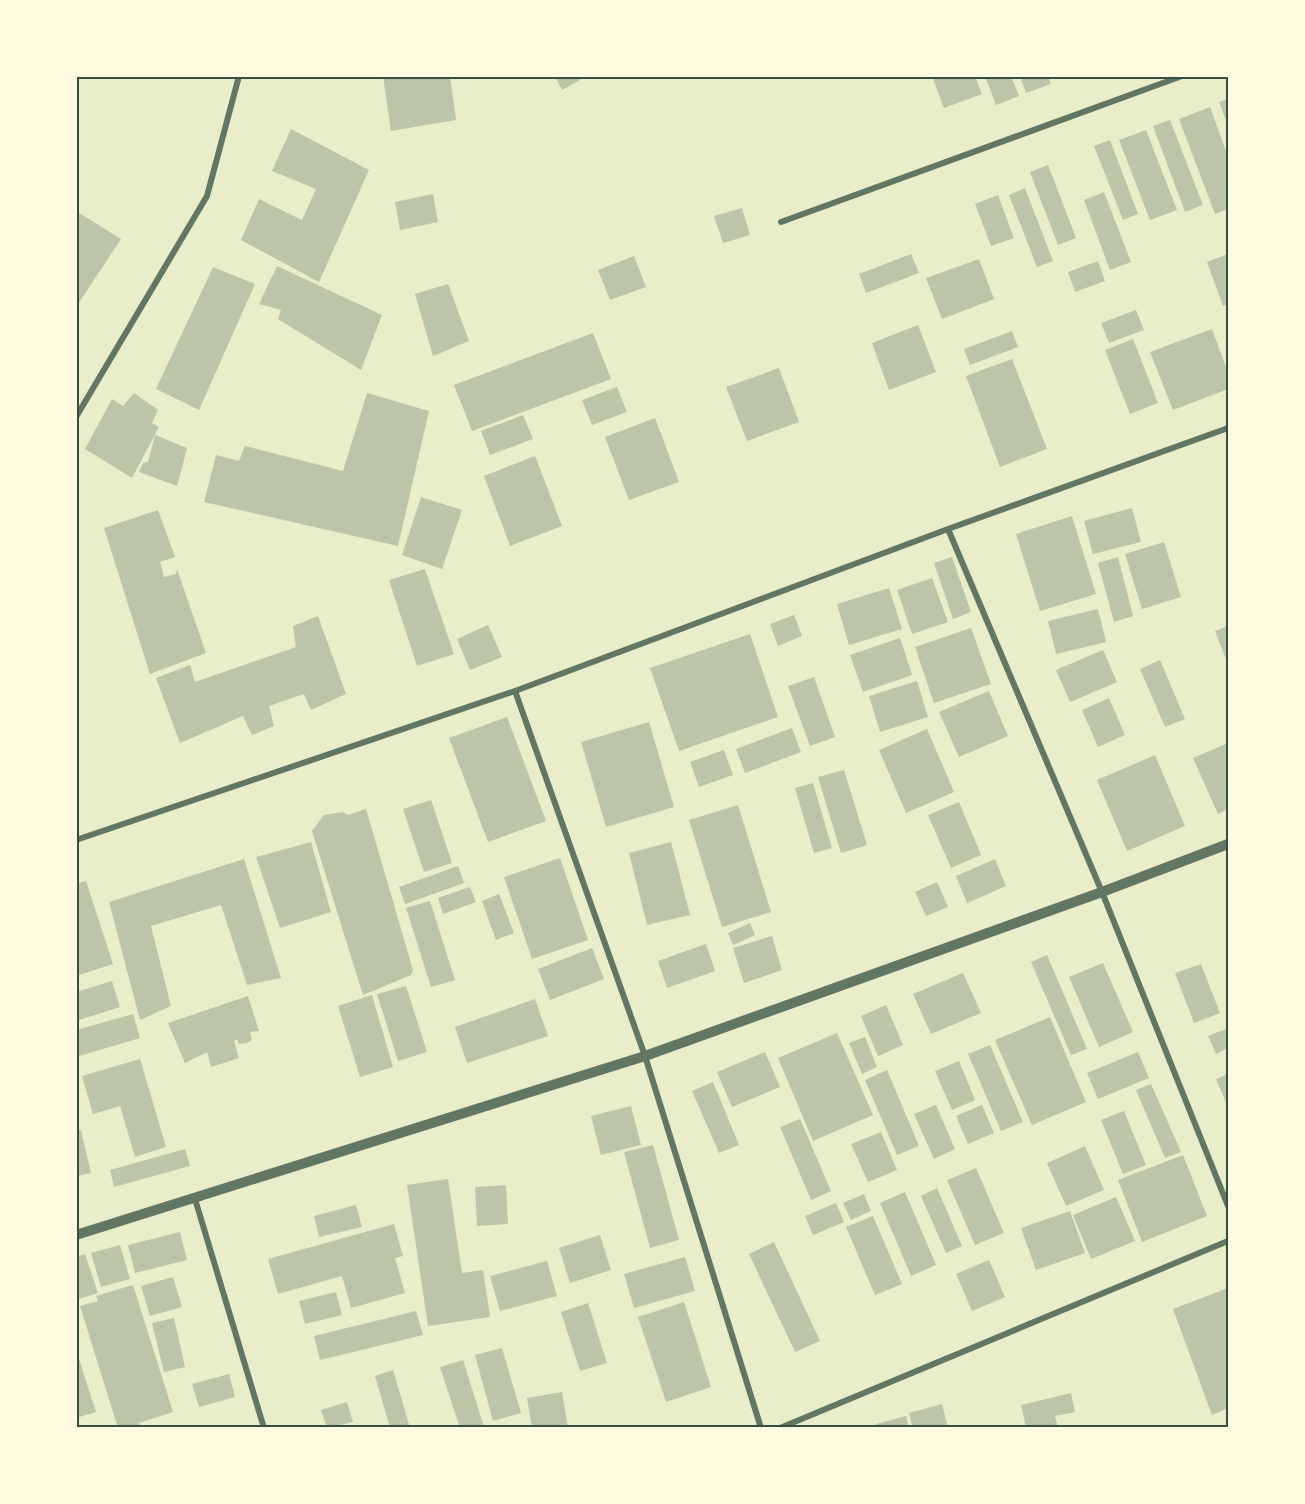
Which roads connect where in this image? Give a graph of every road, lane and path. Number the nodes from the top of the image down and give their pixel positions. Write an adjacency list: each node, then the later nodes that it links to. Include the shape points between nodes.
1 (239, 76): 4 (street, via 207,196)
2 (1182, 76): 3 (street)
3 (781, 222)
4 (76, 417)
5 (1228, 428): 6 (street)
6 (948, 529): 7 (street); 10 (street)
7 (515, 691): 8 (street); 11 (street)
8 (76, 840)
9 (1228, 844): 10 (street)
10 (1102, 892): 11 (street); 13 (street)
11 (645, 1056): 12 (street); 17 (street)
12 (195, 1199): 14 (street); 16 (street)
13 (1228, 1206)
14 (76, 1235)
15 (1228, 1241): 18 (street)
16 (264, 1428)
17 (761, 1428)
18 (780, 1428)

